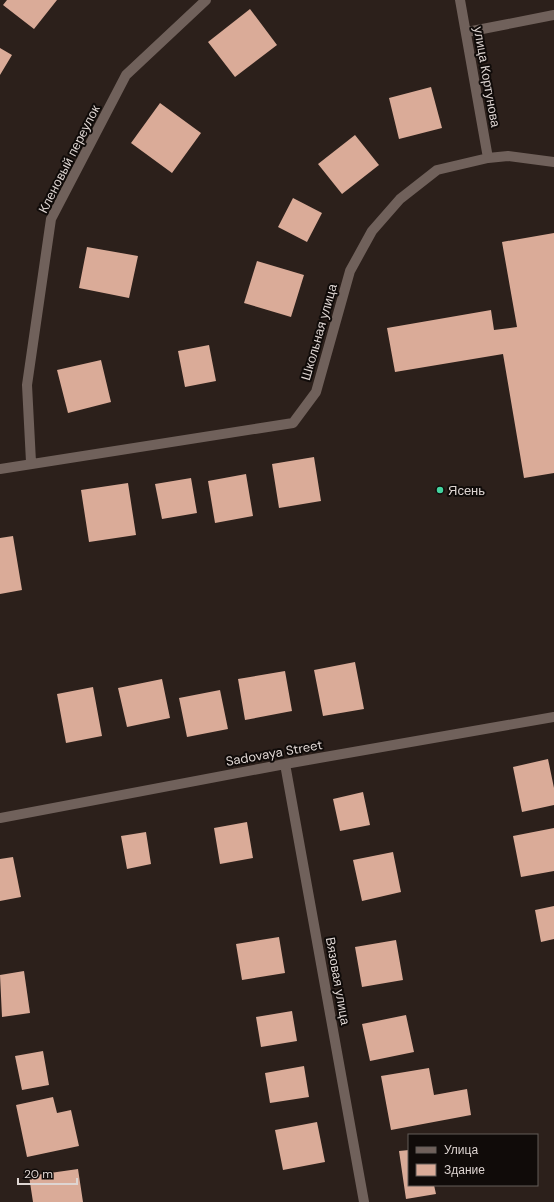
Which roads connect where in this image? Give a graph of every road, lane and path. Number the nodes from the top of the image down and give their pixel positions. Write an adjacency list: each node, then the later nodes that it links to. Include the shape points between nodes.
1 (206, 0): 7 (street, Кленовый переулок, via 126,75 51,220 27,385)
2 (460, 0): 4 (street, улица Кортунова)
3 (554, 15): 4 (street)
4 (467, 32): 5 (street, улица Кортунова)
5 (488, 158): 6 (street, Школьная улица, via 508,156); 7 (street, Школьная улица, via 437,170 400,199 372,231 350,271 316,392 293,423)
6 (554, 162)
7 (31, 462): 8 (street, Школьная улица)
8 (0, 468)
9 (554, 717): 10 (street, Sadovaya Street)
10 (285, 764): 11 (street, Sadovaya Street); 12 (street, Вязовая улица)
11 (0, 818)
12 (364, 1202)

